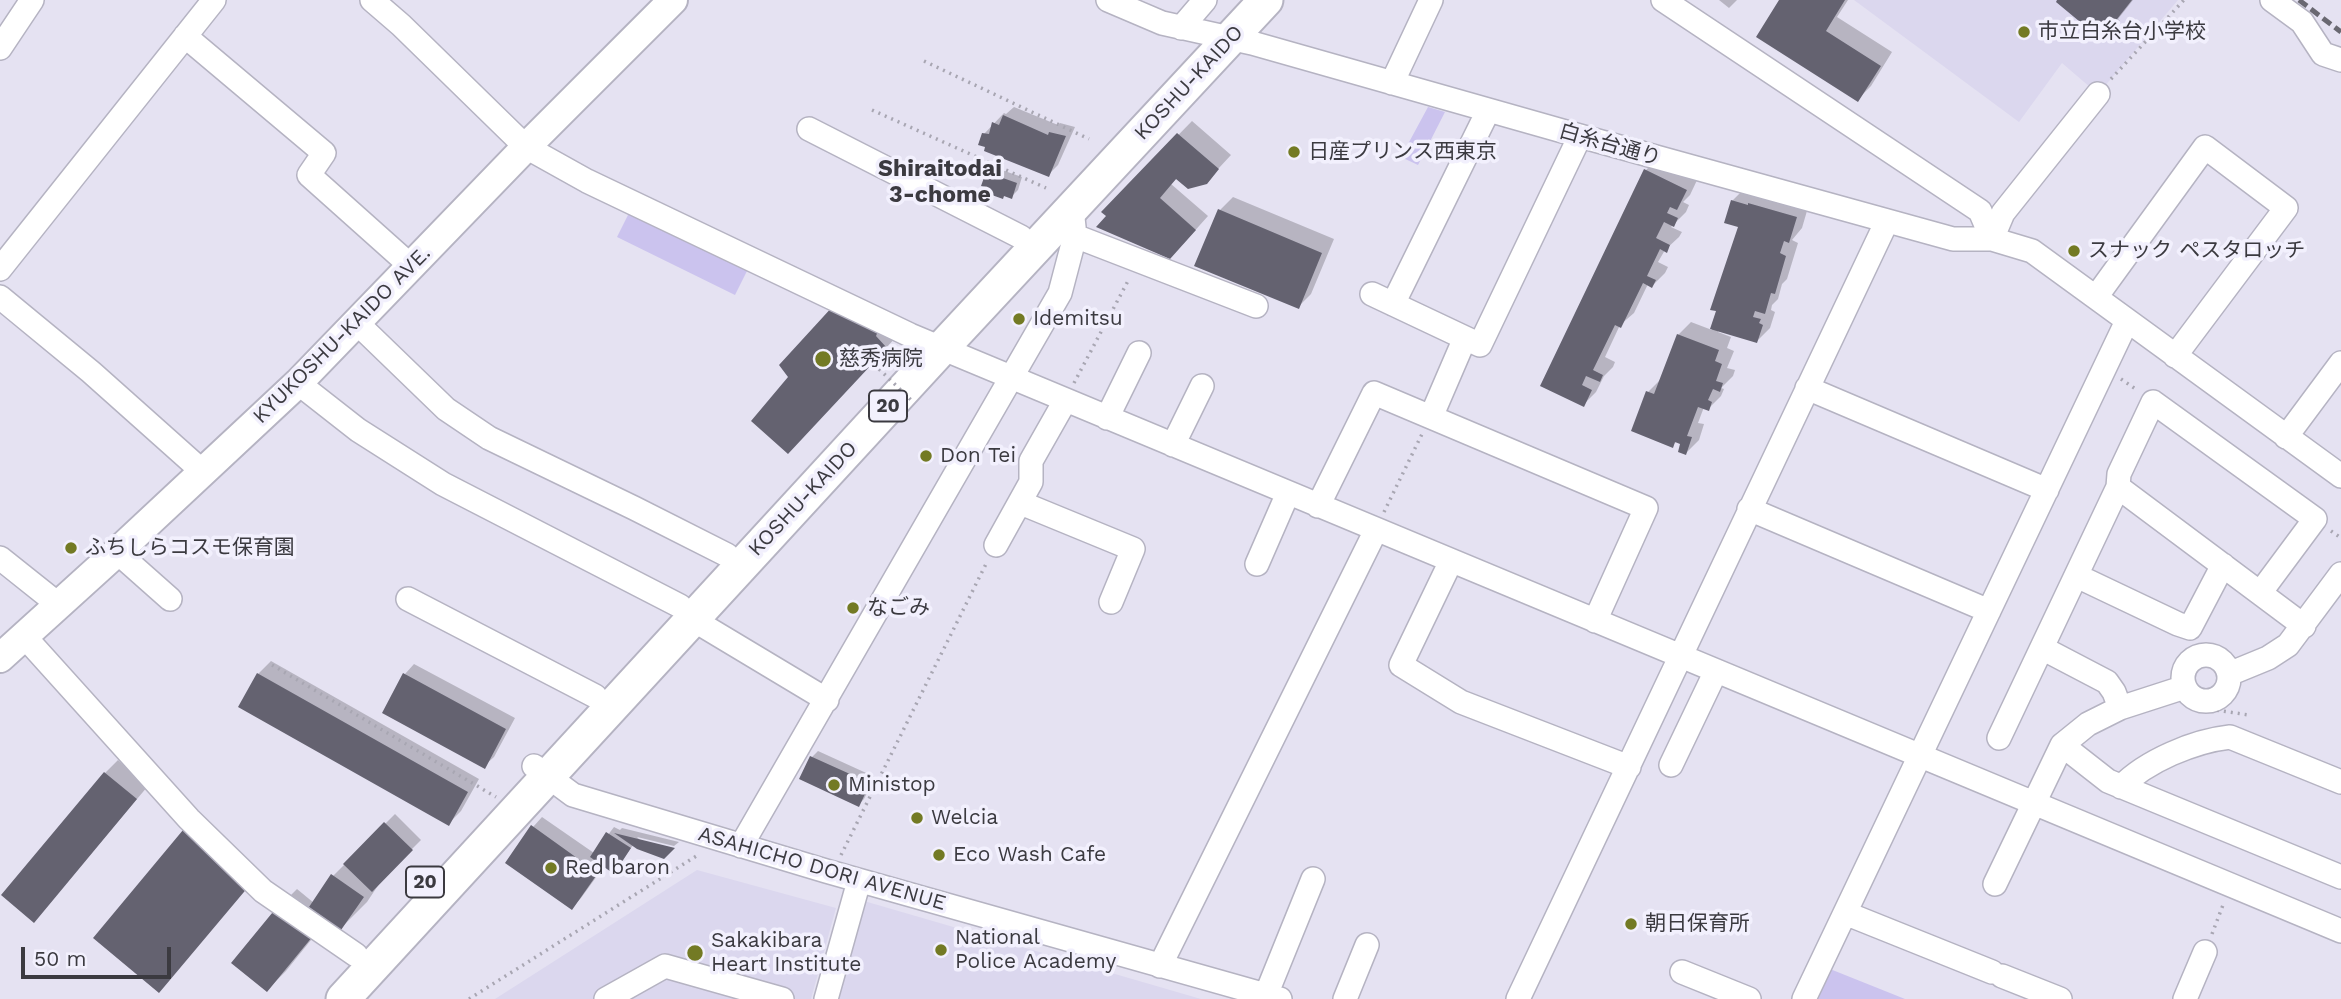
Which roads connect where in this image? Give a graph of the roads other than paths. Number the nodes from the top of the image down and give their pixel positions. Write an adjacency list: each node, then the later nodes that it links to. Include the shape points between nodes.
1 (32, 0): 12 (street)
2 (214, 0): 14 (street)
3 (372, 0): 22 (street)
4 (673, 0): 22 (main road, KYUKOSHU-KAIDO AVE.)
5 (1108, 0): 13 (street, 白糸台通り, via 1162,23)
6 (1205, 0): 13 (street)
7 (1234, 0): 13 (highway, KOSHU-KAIDO / 20)
8 (1266, 0): 13 (highway, KOSHU-KAIDO / 20)
9 (1431, 0): 17 (street)
10 (1663, 0): 26 (street, via 1980,211)
11 (2272, 0): 16 (street, via 2302,22 2323,54)
12 (7, 21): 15 (street)
13 (1206, 33): 17 (street, 白糸台通り); 24 (highway, KOSHU-KAIDO / 20); 25 (highway, KOSHU-KAIDO / 20)
14 (185, 36): 27 (street); 28 (street, via 324,153 309,175)
15 (0, 48)
16 (2341, 60)
17 (1392, 83): 19 (street, 白糸台通り)
18 (2098, 94): 26 (street, via 2003,213)
19 (1488, 110): 21 (street, 白糸台通り); 34 (street, via 1383,299)
20 (809, 129): 25 (street)
21 (1580, 136): 23 (street, 白糸台通り); 34 (street, via 1480,345)
22 (526, 147): 28 (main road, KYUKOSHU-KAIDO AVE.); 35 (street)
23 (1887, 221): 26 (street, 白糸台通り, via 1953,239); 42 (street)
24 (1073, 222): 31 (street, via 1139,260); 35 (highway, KOSHU-KAIDO / 20); 39 (street, via 1060,293)
25 (1021, 237): 35 (highway, KOSHU-KAIDO / 20)
26 (1992, 239): 30 (street, 白糸台通り, via 2032,251)
27 (4, 255)
28 (412, 267): 33 (main road, KYUKOSHU-KAIDO AVE.)
29 (0, 297): 48 (street)
30 (2096, 297): 32 (street, 白糸台通り); 37 (street, via 2205,147 2287,208)
31 (1256, 306)
32 (2127, 321): 37 (street, 白糸台通り); 51 (street)
33 (357, 323): 40 (main road, KYUKOSHU-KAIDO AVE.); 59 (street, via 446,409 489,439)
34 (1465, 338): 44 (street)
35 (920, 346): 39 (street); 59 (highway, KOSHU-KAIDO / 20); 72 (highway, KOSHU-KAIDO / 20)
36 (1139, 353): 45 (street)
37 (2175, 356): 46 (street, 白糸台通り)
38 (2341, 363): 46 (street)
39 (1010, 378): 43 (street); 83 (street)
40 (298, 383): 48 (main road, KYUKOSHU-KAIDO AVE.); 72 (street, via 358,430 443,484)
41 (1202, 386): 47 (street)
42 (1807, 388): 51 (street); 55 (street)
43 (1065, 401): 45 (street); 53 (street, via 1031,461 1031,482)
44 (1431, 417): 54 (street, via 1374,393); 73 (street, via 1646,508)
45 (1107, 418): 47 (street)
46 (2286, 437): 49 (street, 白糸台通り)
47 (1173, 445): 52 (street)
48 (202, 471): 58 (main road, KYUKOSHU-KAIDO AVE.)
49 (2341, 477)
50 (2118, 487): 63 (street); 65 (street); 66 (street, via 2119,474 2153,402 2315,519)
51 (2047, 490): 71 (street)
52 (1288, 494): 54 (street); 62 (street)
53 (1021, 503): 57 (street); 69 (street, via 1133,550)
54 (1318, 506): 56 (street)
55 (1749, 509): 71 (street); 77 (street)
56 (1376, 530): 61 (street); 104 (street)
57 (996, 545)
58 (117, 552): 67 (street); 70 (main road, KYUKOSHU-KAIDO AVE.)
59 (727, 555): 72 (highway, KOSHU-KAIDO / 20)
60 (0, 558): 70 (street)
61 (1451, 561): 73 (street); 89 (street, via 1401,665 1461,702)
62 (1257, 564)
63 (2223, 565): 65 (street, via 2190,628); 66 (street)
64 (2341, 574): 74 (street)
65 (2077, 576): 76 (street)
66 (2260, 593): 74 (street)
67 (170, 599)
68 (408, 599): 82 (street)
69 (1111, 602)
70 (60, 605): 75 (main road, KYUKOSHU-KAIDO AVE.)
71 (1989, 611): 87 (street)
72 (686, 612): 82 (highway, KOSHU-KAIDO / 20); 83 (street); 90 (highway, KOSHU-KAIDO / 20)
73 (1595, 621): 77 (street)
74 (2304, 626): 80 (street, via 2288,645 2268,658)
75 (24, 636): 78 (main road, KYUKOSHU-KAIDO AVE.); 103 (street, via 189,819 263,891)
76 (2042, 648): 84 (street, via 2107,682); 85 (street)
77 (1679, 656): 79 (street); 89 (street)
78 (0, 658)
79 (1716, 671): 87 (street); 88 (street)
80 (2229, 674): 81 (street, via 2225,691 2207,701 2196,699); 81 (street, via 2221,660 2198,656 2186,667)
81 (2185, 687): 84 (street)
82 (595, 696): 90 (highway, KOSHU-KAIDO / 20)
83 (827, 700): 94 (street)
84 (2120, 708): 86 (street, via 2088,724)
85 (1999, 738)
86 (2062, 745): 92 (street); 93 (street)
87 (1920, 756): 93 (street); 99 (street)
88 (1671, 765)
89 (1629, 766): 115 (street)
90 (541, 771): 94 (street, ASAHICHO DORI AVENUE, via 573,795); 103 (highway, KOSHU-KAIDO / 20, via 503,800); 109 (highway, KOSHU-KAIDO / 20)
91 (2341, 782): 92 (street, via 2230,737 2153,763)
92 (2121, 787): 95 (street)
93 (2033, 803): 98 (street); 100 (street)
94 (731, 843): 97 (street, ASAHICHO DORI AVENUE)
95 (2341, 877)
96 (1313, 880): 107 (street)
97 (859, 881): 104 (street, ASAHICHO DORI AVENUE); 113 (street)
98 (1995, 884)
99 (1845, 914): 117 (street); 118 (street)
100 (2341, 931)
101 (1367, 945): 114 (street)
102 (2205, 952): 119 (street)
103 (356, 955): 108 (highway, KOSHU-KAIDO / 20)
104 (1160, 966): 107 (street, ASAHICHO DORI AVENUE)
105 (1682, 972): 116 (street)
106 (639, 980): 110 (street); 111 (street); 112 (street, via 665,966)
107 (1273, 997)
108 (316, 999)
109 (343, 999)
110 (606, 999)
111 (625, 999)
112 (782, 999)
113 (826, 999)
114 (1345, 999)
115 (1518, 999)
116 (1749, 999)
117 (1804, 999)
118 (2060, 999)
119 (2185, 999)

